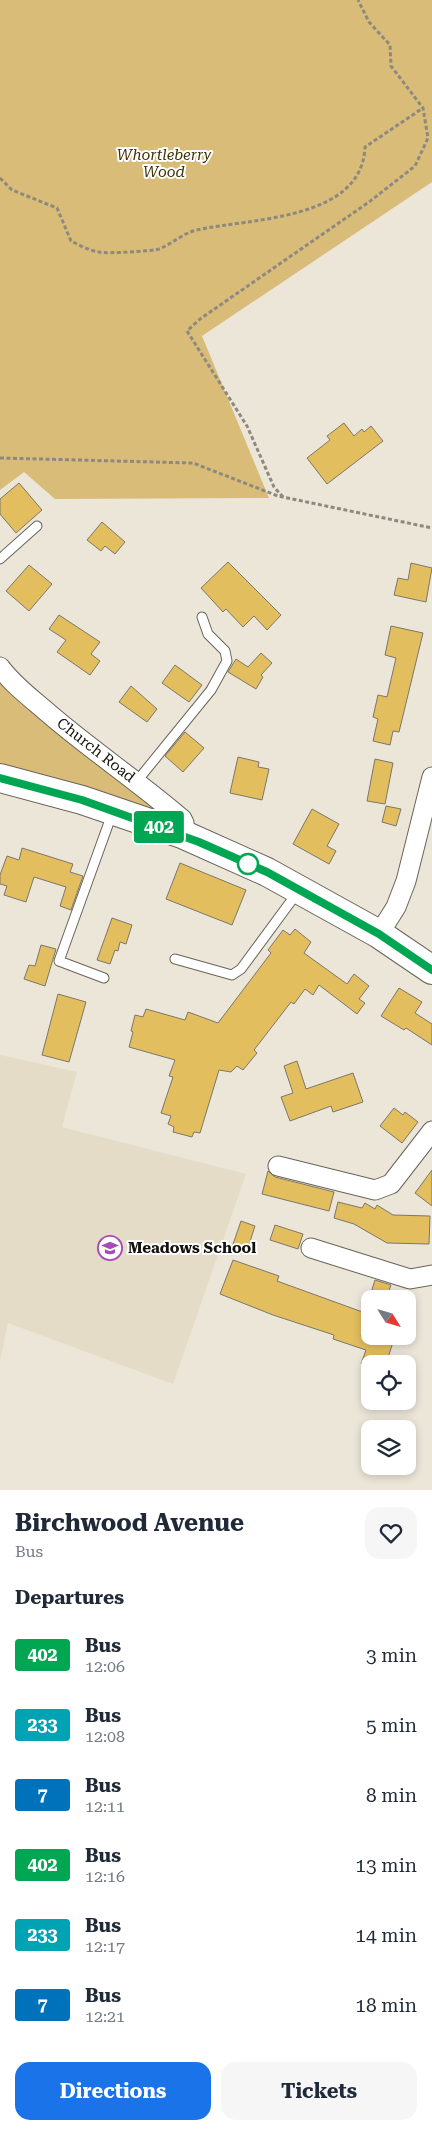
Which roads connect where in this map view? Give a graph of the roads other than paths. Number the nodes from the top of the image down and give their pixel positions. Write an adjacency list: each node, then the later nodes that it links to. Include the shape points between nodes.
1 (37, 526): 2 (lane)
2 (0, 559)
3 (202, 618): 7 (lane, via 208,634 225,651 227,661 211,690)
4 (0, 667): 7 (street, Church Road, via 9,680 75,736)
5 (432, 777): 11 (street, via 406,881 396,908)
6 (0, 778): 8 (highway, via 82,800)
7 (137, 781): 9 (street, Church Road, via 182,819)
8 (113, 812): 9 (highway); 14 (lane, via 59,961)
9 (182, 834): 10 (highway)
10 (299, 890): 11 (highway); 12 (lane, via 241,969 232,975)
11 (379, 934): 13 (highway)
12 (175, 960)
13 (432, 970)
14 (104, 978)
15 (432, 1130): 16 (street, via 391,1184 382,1189)
16 (278, 1166)
17 (311, 1248): 18 (street, via 410,1279)
18 (432, 1275)

